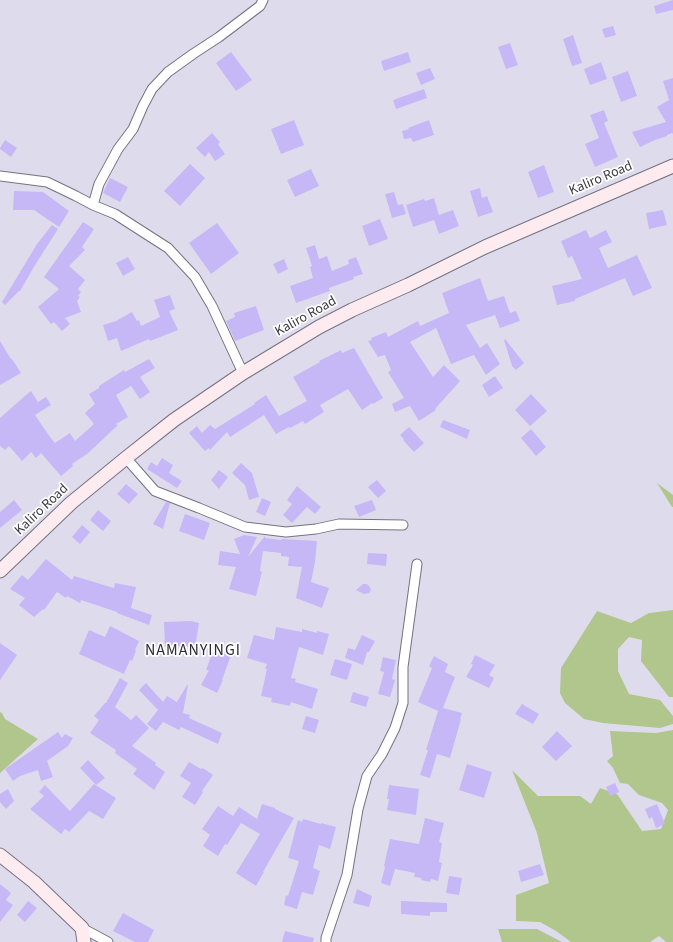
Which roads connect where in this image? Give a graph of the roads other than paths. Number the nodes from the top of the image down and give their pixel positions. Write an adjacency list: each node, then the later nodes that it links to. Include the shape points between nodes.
1 (263, 0): 4 (street, via 260,6 168,72 152,88 133,129 118,149 99,184)
2 (673, 166): 5 (main road, Kaliro Road, via 485,247 352,310)
3 (0, 176): 4 (street, via 47,182)
4 (93, 205): 5 (street, via 115,214 168,248 195,277 212,306)
5 (243, 373): 6 (main road, Kaliro Road, via 174,420)
6 (126, 458): 7 (street, via 155,491 245,527 286,532 339,524); 9 (main road, Kaliro Road, via 71,503)
7 (403, 525)
8 (417, 564): 14 (street, via 403,667 403,703 395,728 367,776 358,809 347,875)
9 (0, 570)
10 (0, 855): 11 (main road, via 34,882)
11 (82, 928): 12 (main road); 13 (street)
12 (84, 942)
13 (108, 942)
14 (326, 942)

